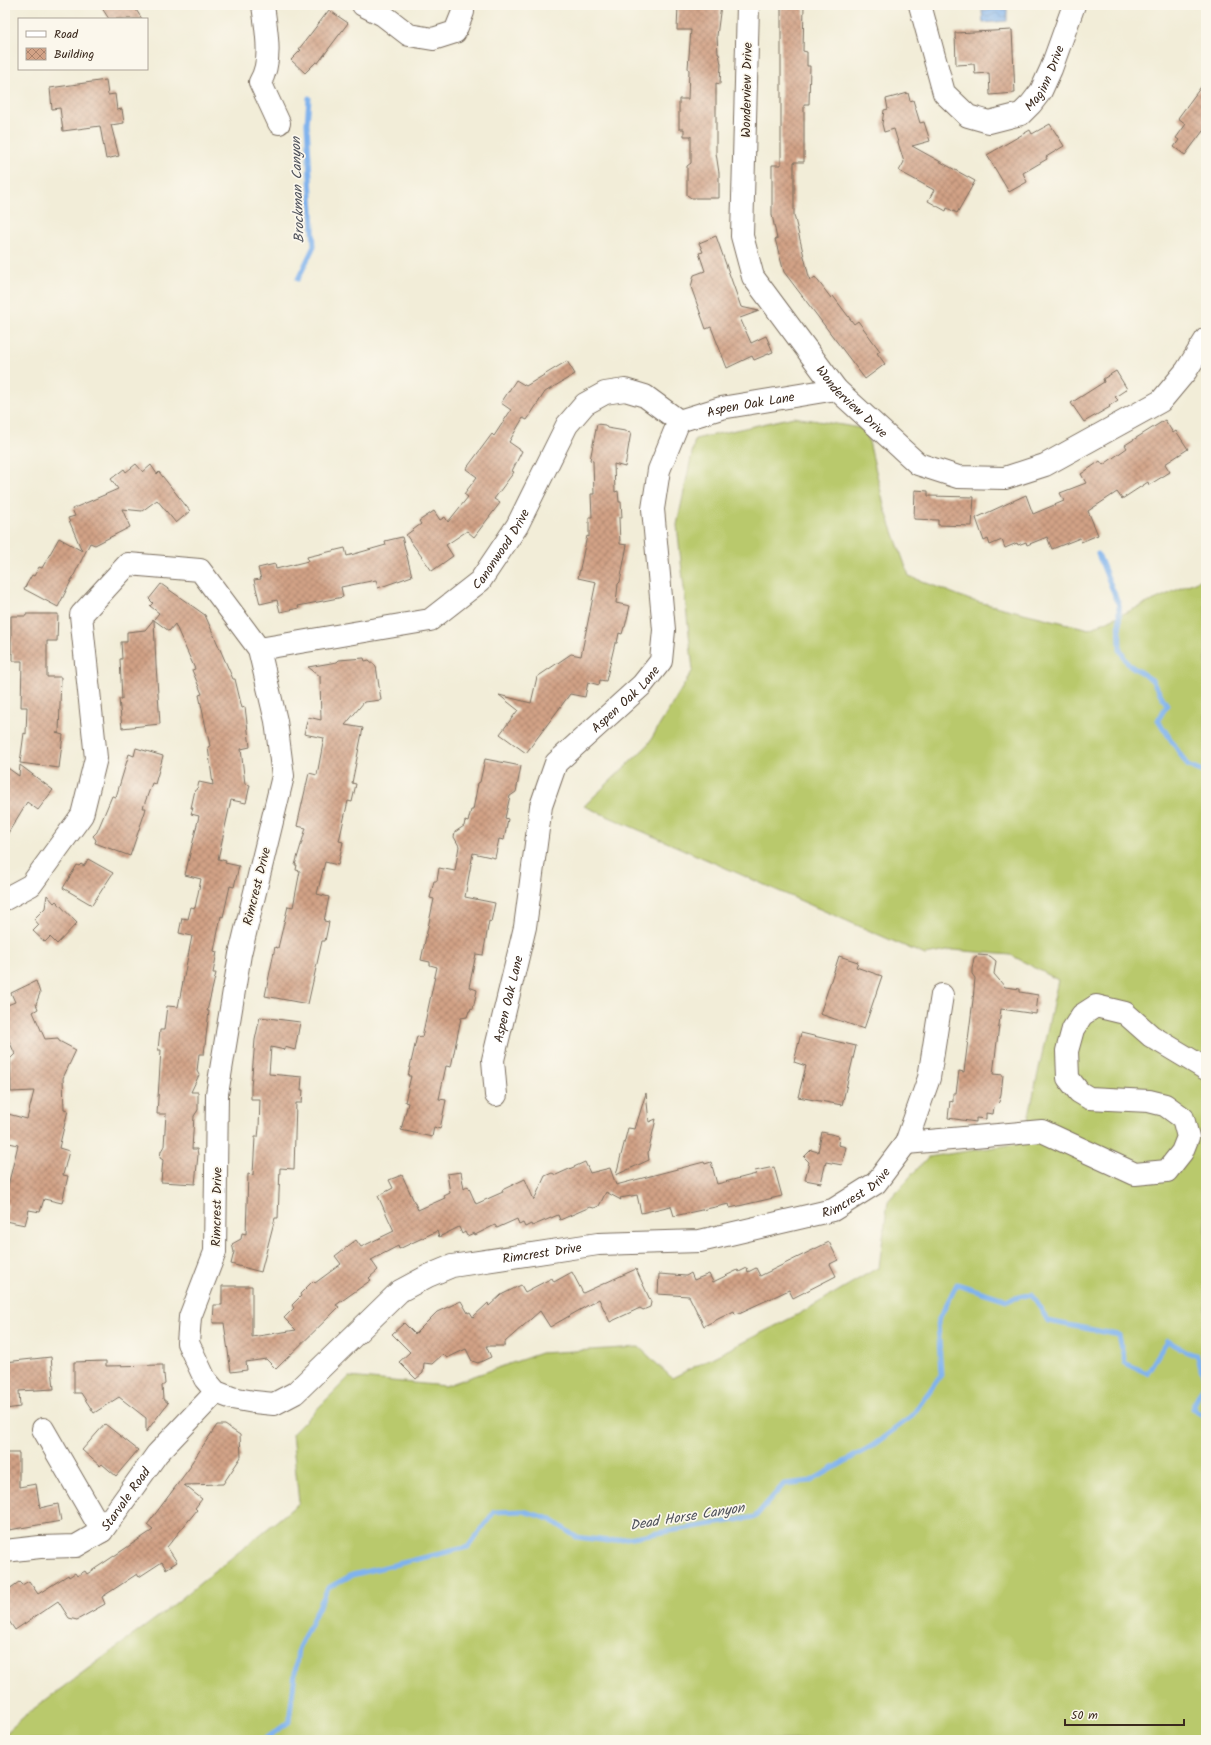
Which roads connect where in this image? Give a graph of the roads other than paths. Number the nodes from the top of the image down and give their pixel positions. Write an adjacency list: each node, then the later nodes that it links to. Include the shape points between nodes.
1 (264, 5): 7 (street, via 267,58 266,73 260,82)
2 (363, 5): 3 (street, via 383,16 409,36 433,39 455,32)
3 (462, 5)
4 (748, 5): 9 (street, Wonderview Drive, via 742,236 753,277)
5 (920, 5): 6 (street, Maginn Drive, via 944,93 968,116 989,122 1021,114 1041,91)
6 (1074, 5)
7 (279, 123)
8 (1206, 338): 9 (street, Wonderview Drive, via 1186,371 1161,401 1045,465 1005,478 958,477 918,464)
9 (836, 389): 10 (street, Aspen Oak Lane, via 721,408)
10 (679, 421): 11 (street, Canonwood Drive, via 645,396 625,390 605,393 585,404 567,425 517,526 480,581 430,620); 15 (street, Aspen Oak Lane, via 659,470 653,508 664,630 662,662 642,685 556,763 541,806 525,927 493,1060)
11 (259, 649): 12 (street, Rimcrest Drive, via 200,570 128,564 82,615 96,758 82,815 31,885); 17 (street, Rimcrest Drive, via 276,721 283,776 240,954 218,1094 215,1252 190,1317 188,1343 206,1379)
12 (5, 899)
13 (942, 995): 16 (street, Rimcrest Drive, via 929,1078)
14 (1206, 1069): 16 (street, via 1151,1036 1125,1013 1096,1006 1082,1015 1073,1029 1066,1051 1068,1078 1079,1092 1089,1098 1150,1101 1165,1105 1183,1118 1188,1137 1182,1152 1167,1172 1135,1174 1042,1131)
15 (496, 1095)
16 (906, 1143): 17 (street, Rimcrest Drive, via 876,1183 834,1210 700,1241 598,1244 452,1266 400,1291 294,1393 274,1404 254,1402)
17 (216, 1392): 19 (street, Starvale Road, via 157,1454)
18 (43, 1429): 19 (street)
19 (102, 1531): 20 (street, Starvale Road, via 76,1546)
20 (5, 1551)

